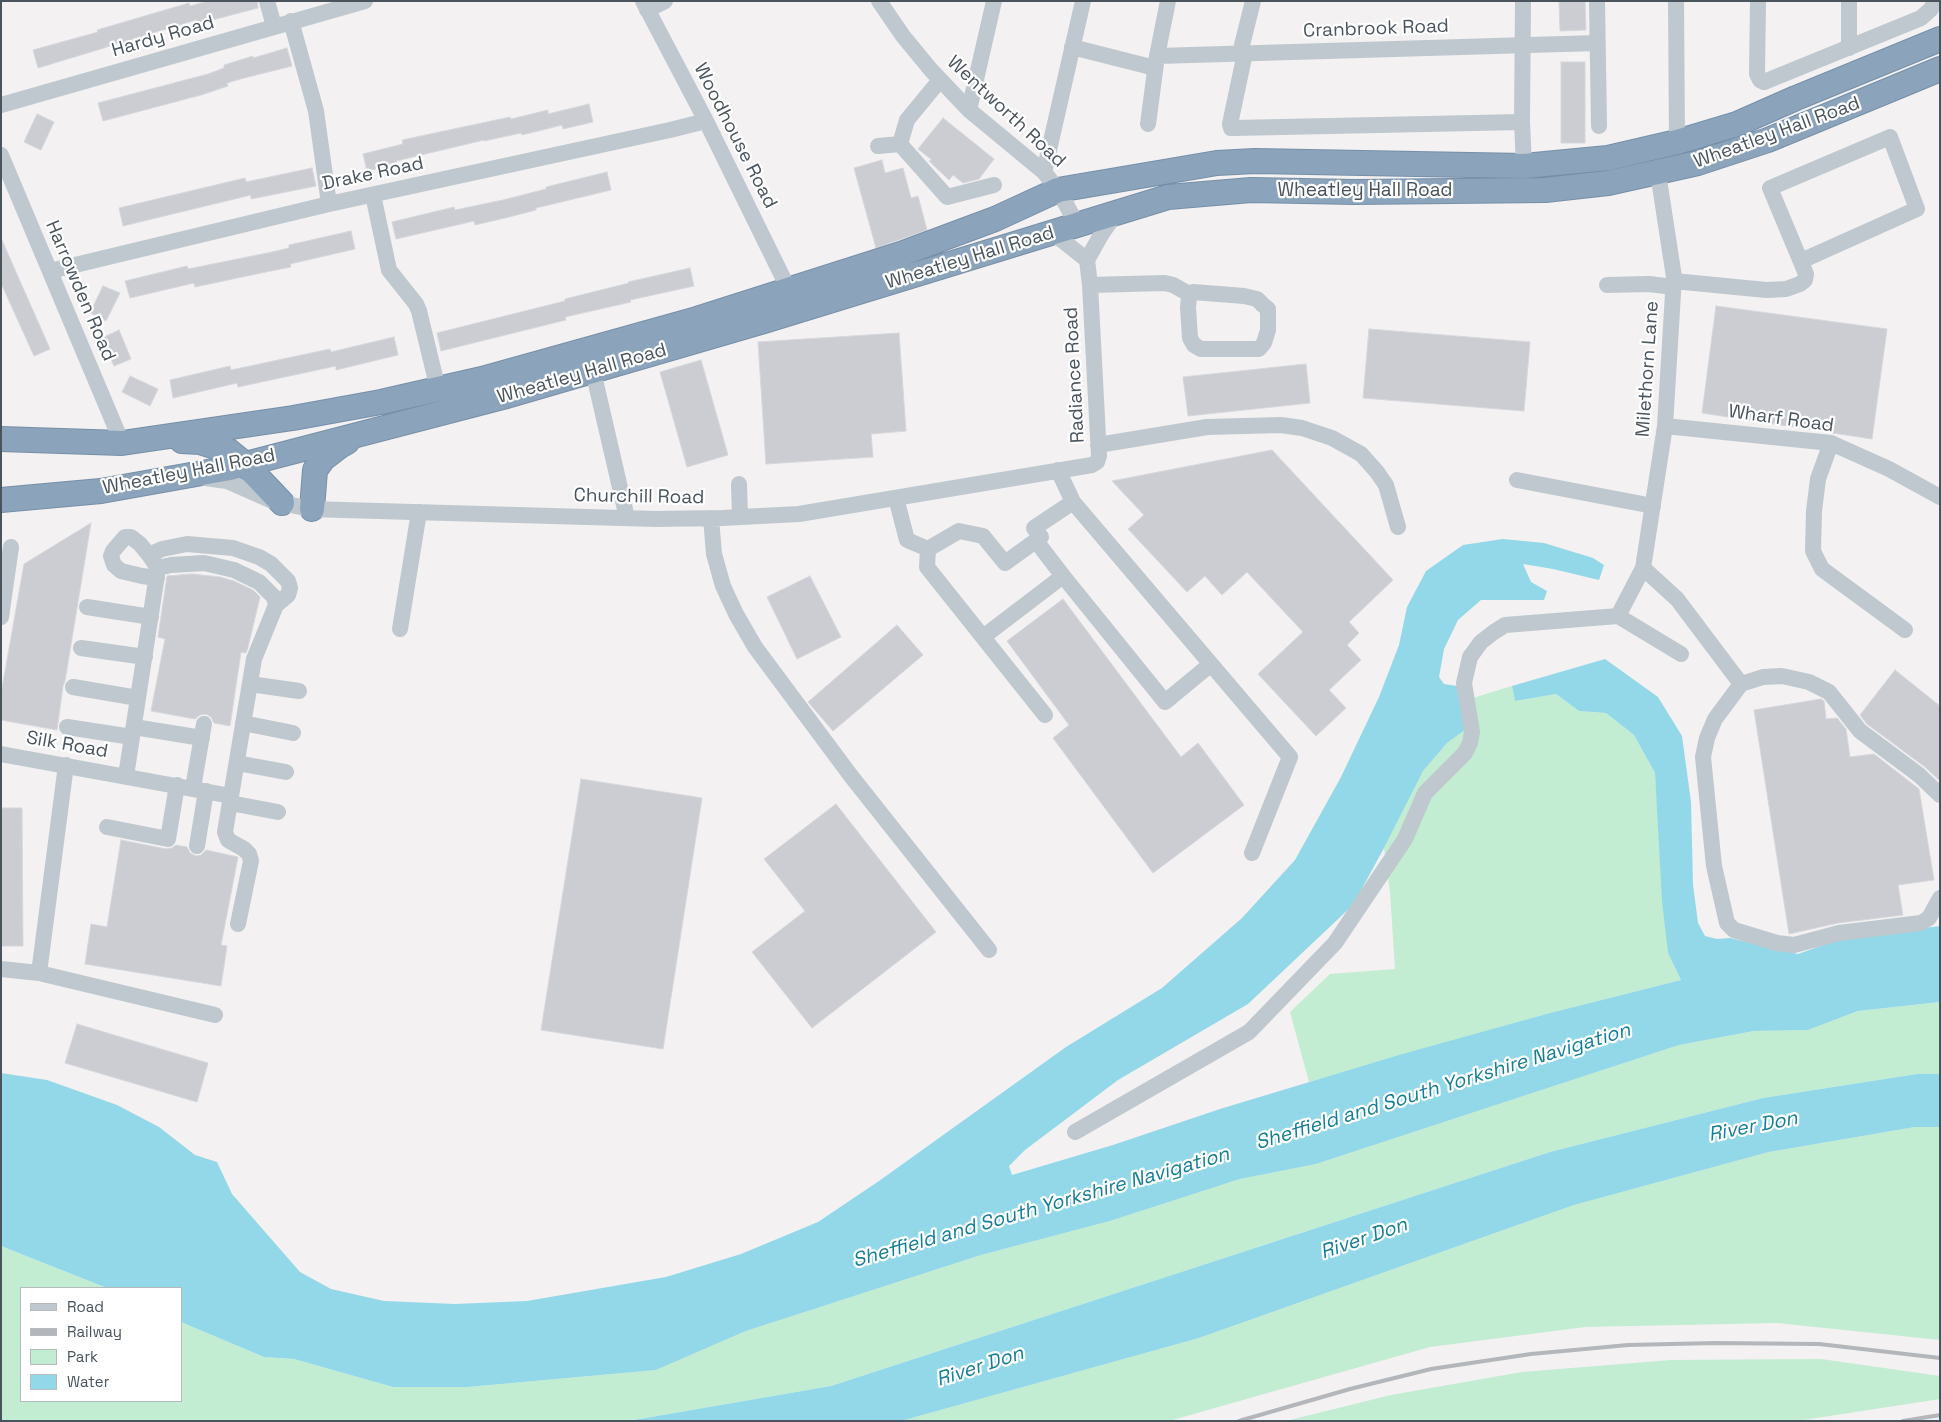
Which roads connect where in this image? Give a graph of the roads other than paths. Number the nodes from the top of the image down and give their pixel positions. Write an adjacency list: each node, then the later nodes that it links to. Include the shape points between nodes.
1 (267, 1): 17 (street)
2 (365, 1): 16 (street, Hardy Road)
3 (665, 1): 15 (street)
4 (879, 1): 26 (street, Wentworth Road)
5 (994, 1): 28 (street)
6 (1083, 1): 21 (street)
7 (1168, 1): 24 (street)
8 (1253, 1): 23 (street)
9 (1523, 1): 20 (street)
10 (1597, 1): 19 (street)
11 (1676, 1): 33 (street)
12 (1758, 1): 22 (street, via 1757,74 1760,80 1764,82)
13 (1849, 1): 22 (street)
14 (1935, 1): 22 (street, via 1921,18)
15 (645, 6): 29 (street, Woodhouse Road)
16 (291, 22): 17 (street, Hardy Road); 42 (street, via 316,111)
17 (274, 26): 27 (street, Hardy Road)
18 (1940, 39): 33 (highway, Wheatley Hall Road, via 1737,124)
19 (1597, 43): 20 (street, Cranbrook Road); 32 (street)
20 (1523, 45): 23 (street, Cranbrook Road); 30 (street)
21 (1072, 47): 24 (street, Cranbrook Road); 38 (street)
22 (1849, 48)
23 (1242, 53): 24 (street, Cranbrook Road); 30 (street, via 1231,128)
24 (1156, 62): 31 (street)
25 (1940, 69): 39 (highway, Wheatley Hall Road, via 1768,140)
26 (940, 80): 28 (street, Wentworth Road); 34 (street, via 906,120)
27 (1, 105)
28 (969, 110): 38 (street, Wentworth Road)
29 (706, 121): 41 (street, Drake Road); 52 (street, Woodhouse Road)
30 (1522, 122): 37 (street)
31 (1148, 124)
32 (1599, 126)
33 (1676, 142): 37 (highway, Wheatley Hall Road, via 1608,158)
34 (900, 144): 35 (street); 40 (street, via 946,197)
35 (878, 146)
36 (1, 155): 48 (street, Harrowden Road)
37 (1524, 166): 43 (highway, Wheatley Hall Road, via 1255,161 1217,164)
38 (1044, 172): 43 (street, Wentworth Road)
39 (1658, 173): 44 (highway, Wheatley Hall Road, via 1545,190 1251,190 1168,197); 49 (street, Milethorn Lane)
40 (994, 185)
41 (373, 195): 42 (street, Drake Road); 55 (street, via 388,270 419,311)
42 (329, 204): 48 (street, Drake Road)
43 (1068, 207): 44 (highway, Wheatley Hall Road); 45 (highway, Wheatley Hall Road); 52 (highway, Wheatley Hall Road, via 995,219)
44 (1116, 212): 46 (street)
45 (1053, 233): 46 (street); 54 (highway, Wheatley Hall Road)
46 (1087, 260): 50 (street, Radiance Road)
47 (1801, 261): 47 (street, via 1770,188 1890,137 1917,209); 49 (street, via 1805,280 1786,289)
48 (50, 271): 59 (street, Harrowden Road)
49 (1674, 284): 51 (street); 56 (street, Milethorn Lane)
50 (1090, 285): 53 (street, Radiance Road, via 1165,283); 61 (street, Radiance Road)
51 (1607, 285)
52 (790, 290): 55 (highway, Wheatley Hall Road, via 697,319)
53 (1191, 295): 53 (street, via 1193,292 1256,299 1268,309 1264,343 1259,349 1201,349 1194,345 1190,338 1188,307)
54 (593, 371): 57 (highway, Wheatley Hall Road); 80 (street)
55 (438, 389): 59 (highway, Wheatley Hall Road, via 293,418)
56 (1665, 426): 60 (street, Wharf Road); 75 (street, Milethorn Lane)
57 (370, 432): 63 (highway, Wheatley Hall Road); 77 (highway, via 340,446 319,464 313,480)
58 (1, 440): 59 (highway, Wheatley Hall Road)
59 (129, 442): 63 (highway, via 200,442 229,451)
60 (1831, 443): 70 (street, Wharf Road); 95 (street, via 1818,480 1813,551 1822,569)
61 (1098, 445): 62 (street, Radiance Road); 82 (street, via 1207,427 1281,425 1302,428 1332,438 1361,454 1386,485)
62 (1097, 462): 64 (street, Churchill Road)
63 (245, 464): 65 (highway, Wheatley Hall Road); 74 (highway)
64 (1058, 470): 71 (street, Churchill Road); 73 (street)
65 (180, 477): 69 (highway, Wheatley Hall Road, via 101,491); 74 (street, Churchill Road, via 227,481)
66 (1517, 480): 75 (street)
67 (738, 484): 79 (street)
68 (1, 490): 69 (highway)
69 (50, 495): 72 (highway, Wheatley Hall Road); 76 (highway)
70 (1940, 496)
71 (896, 498): 79 (street, Churchill Road, via 800,514); 85 (street, via 907,540)
72 (1, 500)
73 (1073, 502): 83 (street, via 1034,528 1041,537); 100 (street)
74 (282, 503): 77 (street, Churchill Road)
75 (1653, 506): 87 (street, Milethorn Lane)
76 (1, 509)
77 (312, 509): 78 (street, Churchill Road)
78 (419, 512): 80 (street, Churchill Road); 94 (street)
79 (740, 517): 81 (street, Churchill Road)
80 (627, 518): 81 (street, Churchill Road)
81 (710, 518): 126 (street, via 714,554 723,586 755,646 851,776)
82 (1398, 527)
83 (1036, 541): 85 (street, via 1005,564 983,536 959,531); 88 (street)
84 (11, 547): 92 (street)
85 (928, 549): 96 (street, via 927,567)
86 (155, 567): 89 (street, via 204,563 234,570 259,582 274,597); 89 (street, via 162,549 187,544 233,548 259,556 288,580 288,595); 93 (street)
87 (1643, 568): 91 (street, Milethorn Lane); 102 (street, via 1677,599)
88 (1063, 576): 96 (street); 100 (street, via 1165,702)
89 (276, 605): 101 (street, via 254,659)
90 (87, 607): 93 (street)
91 (1618, 616): 98 (street); 130 (street, via 1506,625 1480,642 1470,657 1464,683 1472,732 1470,743 1465,753 1426,792 1405,839 1335,943 1249,1032)
92 (1, 617)
93 (151, 617): 99 (street)
94 (400, 629)
95 (1905, 630)
96 (983, 637): 106 (street)
97 (81, 648): 99 (street)
98 (1681, 654)
99 (145, 657): 105 (street)
100 (1211, 664): 123 (street, via 1290,757)
101 (250, 684): 104 (street); 107 (street)
102 (1741, 684): 118 (street, via 1763,677 1782,676 1809,682 1829,692 1860,731); 124 (street, via 1715,719 1703,757 1714,866 1727,923 1744,934 1794,945 1839,933 1921,923 1930,918)
103 (73, 688): 105 (street)
104 (300, 691)
105 (138, 698): 109 (street)
106 (1044, 715)
107 (243, 723): 110 (street); 112 (street)
108 (66, 727): 109 (street)
109 (133, 732): 115 (street); 117 (street, via 203,731)
110 (292, 733)
111 (1, 754): 113 (street, Silk Road)
112 (237, 763): 114 (street); 119 (street)
113 (66, 765): 115 (street, Silk Road); 128 (street)
114 (286, 772)
115 (126, 776): 116 (street, Silk Road)
116 (177, 785): 117 (street, Silk Road); 121 (street, via 168,839)
117 (200, 790): 119 (street, Silk Road); 122 (street)
118 (1940, 795)
119 (231, 800): 120 (street, Silk Road); 125 (street, via 225,832 228,840 249,854 251,861)
120 (278, 812)
121 (107, 827)
122 (197, 846)
123 (1252, 853)
124 (1940, 898)
125 (238, 924)
126 (989, 950)
127 (1, 969): 128 (street)
128 (40, 973): 129 (street)
129 (215, 1016)
130 (1075, 1132)

